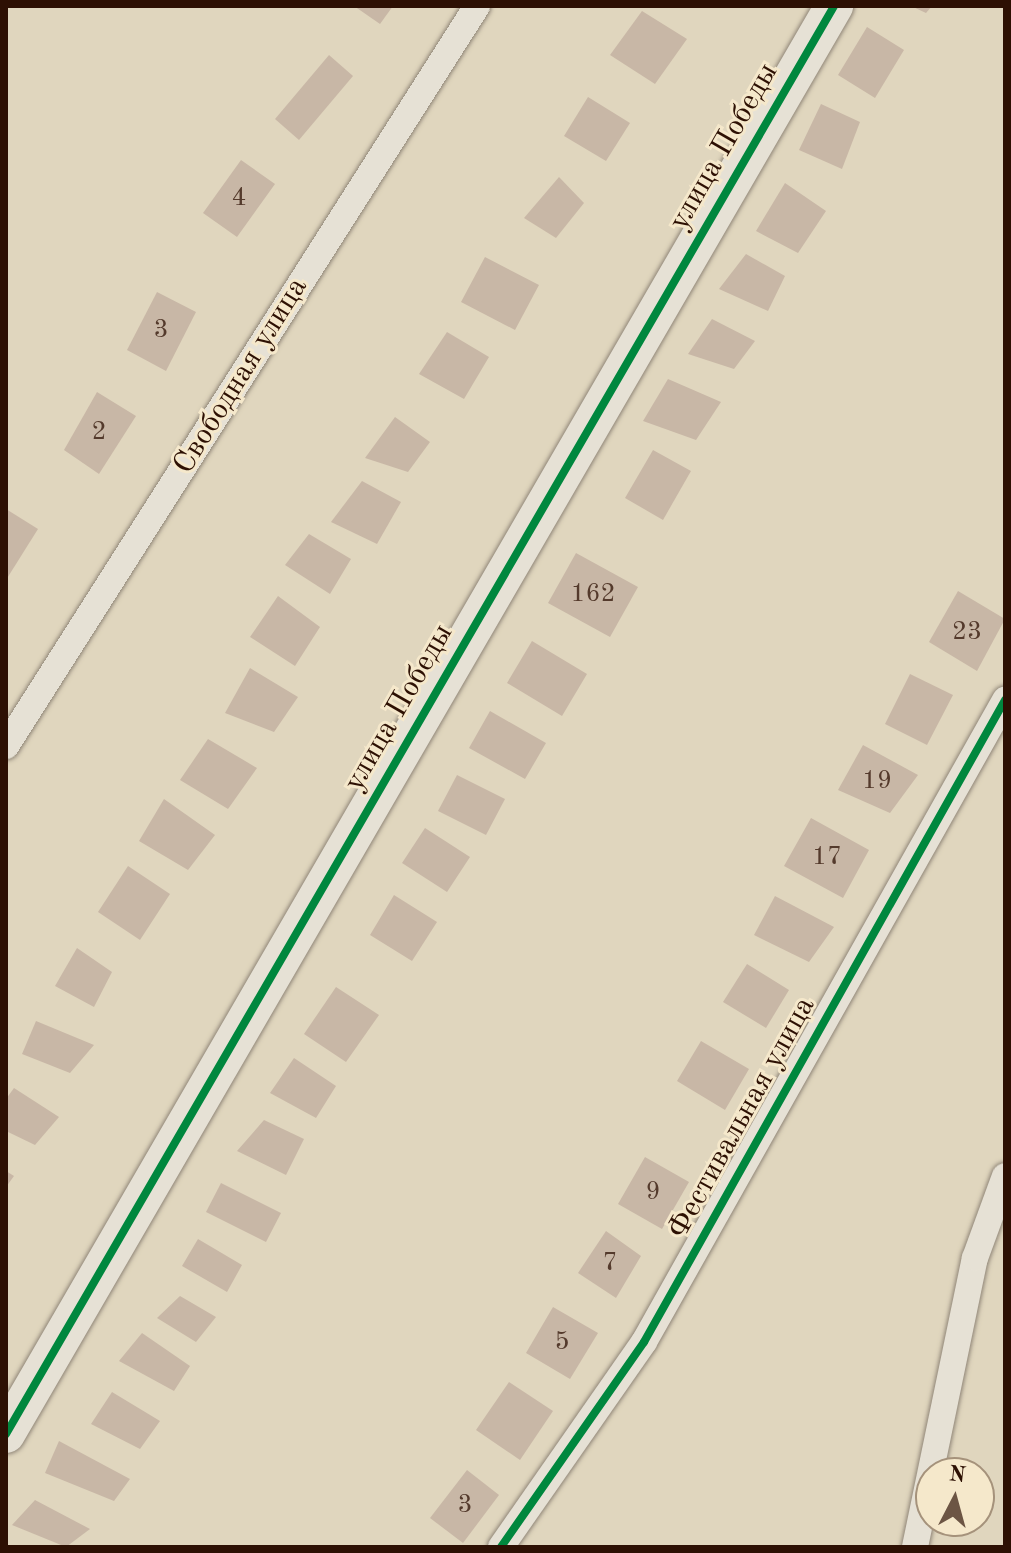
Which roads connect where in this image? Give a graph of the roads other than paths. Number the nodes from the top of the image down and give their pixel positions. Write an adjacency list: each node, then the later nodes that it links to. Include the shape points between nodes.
1 (477, 6): 4 (street, Свободная улица)
2 (834, 6): 6 (street, улица Победы)
3 (1005, 700): 7 (street, Фестивальная улица, via 644,1342)
4 (6, 746)
5 (1005, 1176): 8 (street, via 975,1258)
6 (6, 1434)
7 (501, 1547)
8 (915, 1547)

